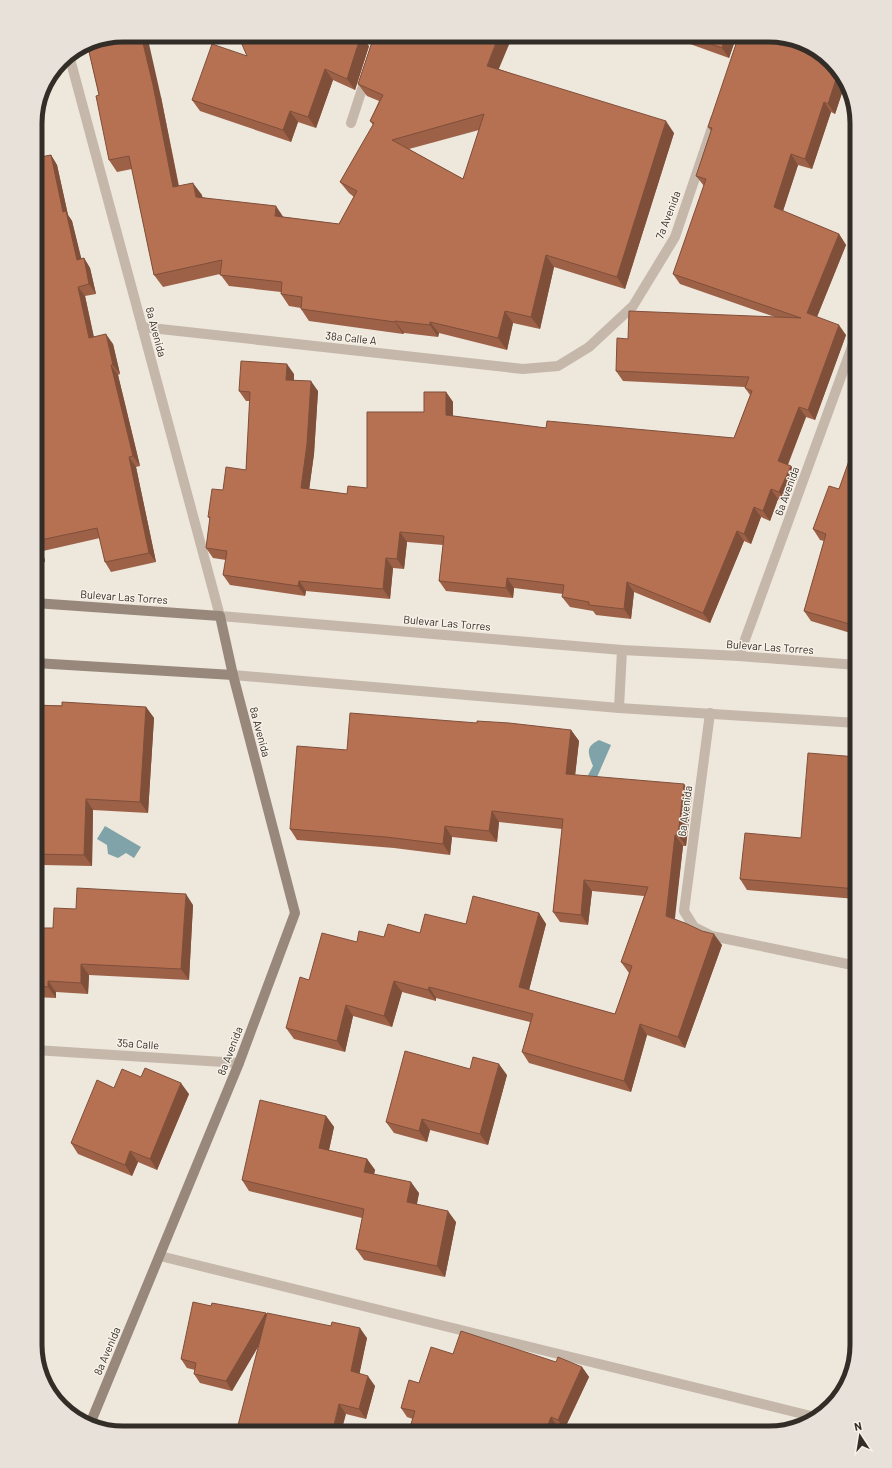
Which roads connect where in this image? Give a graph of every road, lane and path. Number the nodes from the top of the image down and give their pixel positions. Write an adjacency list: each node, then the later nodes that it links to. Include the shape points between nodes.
1 (377, 42): 4 (street)
2 (71, 61): 5 (street, 8a Avenida)
3 (718, 110): 7 (street, 7a Avenida, via 675,237 633,306 589,346)
4 (351, 123)
5 (142, 327): 7 (street, 38a Calle A, via 523,369); 9 (street, 8a Avenida)
6 (850, 352): 11 (street, 6a Avenida)
7 (558, 366)
8 (42, 604): 9 (street, Bulevar Las Torres)
9 (220, 616): 10 (street, Bulevar Las Torres); 14 (street, 8a Avenida)
10 (622, 650): 11 (street, Bulevar Las Torres); 15 (street)
11 (739, 656): 13 (street, Bulevar Las Torres)
12 (42, 663): 14 (street)
13 (850, 664)
14 (233, 675): 15 (street); 20 (street, 8a Avenida, via 295,913)
15 (619, 708): 16 (street)
16 (710, 713): 17 (street); 18 (street, 6a Avenida, via 684,911 694,927 712,936)
17 (850, 723)
18 (850, 965)
19 (42, 1050): 20 (street, 35a Calle)
20 (239, 1063): 21 (street, 8a Avenida)
21 (160, 1256): 22 (street); 23 (street, 8a Avenida)
22 (809, 1415)
23 (92, 1420)

